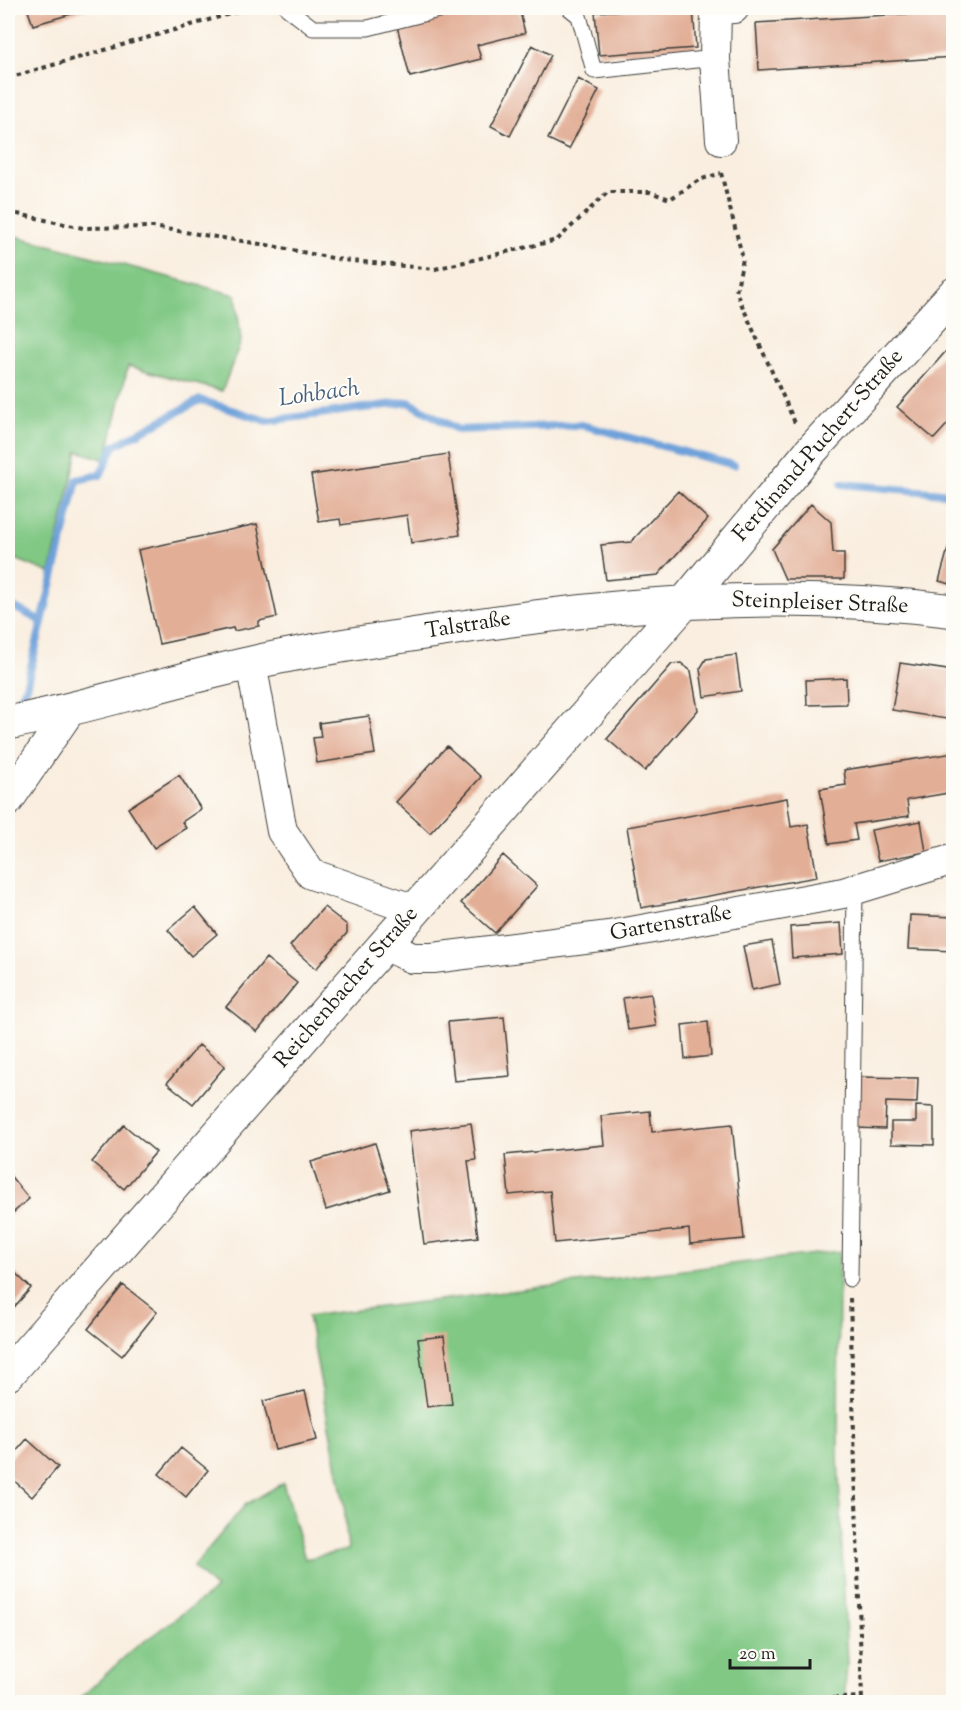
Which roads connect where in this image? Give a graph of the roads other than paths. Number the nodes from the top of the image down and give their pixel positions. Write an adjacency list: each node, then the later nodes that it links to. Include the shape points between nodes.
1 (287, 8): 2 (lane, via 313,28 368,28)
2 (446, 8)
3 (568, 8): 5 (lane, via 579,16 594,71)
4 (734, 8): 5 (street, via 716,9)
5 (715, 58): 6 (street)
6 (721, 140)
7 (954, 294): 8 (street, Ferdinand-Puchert-Straße, via 809,453)
8 (686, 601): 9 (street, Steinpleiser Straße, via 879,601); 10 (street, Talstraße, via 559,612); 16 (street, Reichenbacher Straße)
9 (954, 611)
10 (251, 663): 11 (street, Talstraße); 16 (street, via 282,831 311,874)
11 (63, 711): 12 (street, Talstraße); 13 (street)
12 (8, 723)
13 (8, 801)
14 (954, 859): 15 (street, Gartenstraße)
15 (855, 890): 17 (street, Gartenstraße, via 609,936 434,958 412,958); 18 (lane)
16 (415, 910): 17 (street, Reichenbacher Straße)
17 (386, 945): 19 (street, Reichenbacher Straße)
18 (849, 1279)
19 (8, 1374)

